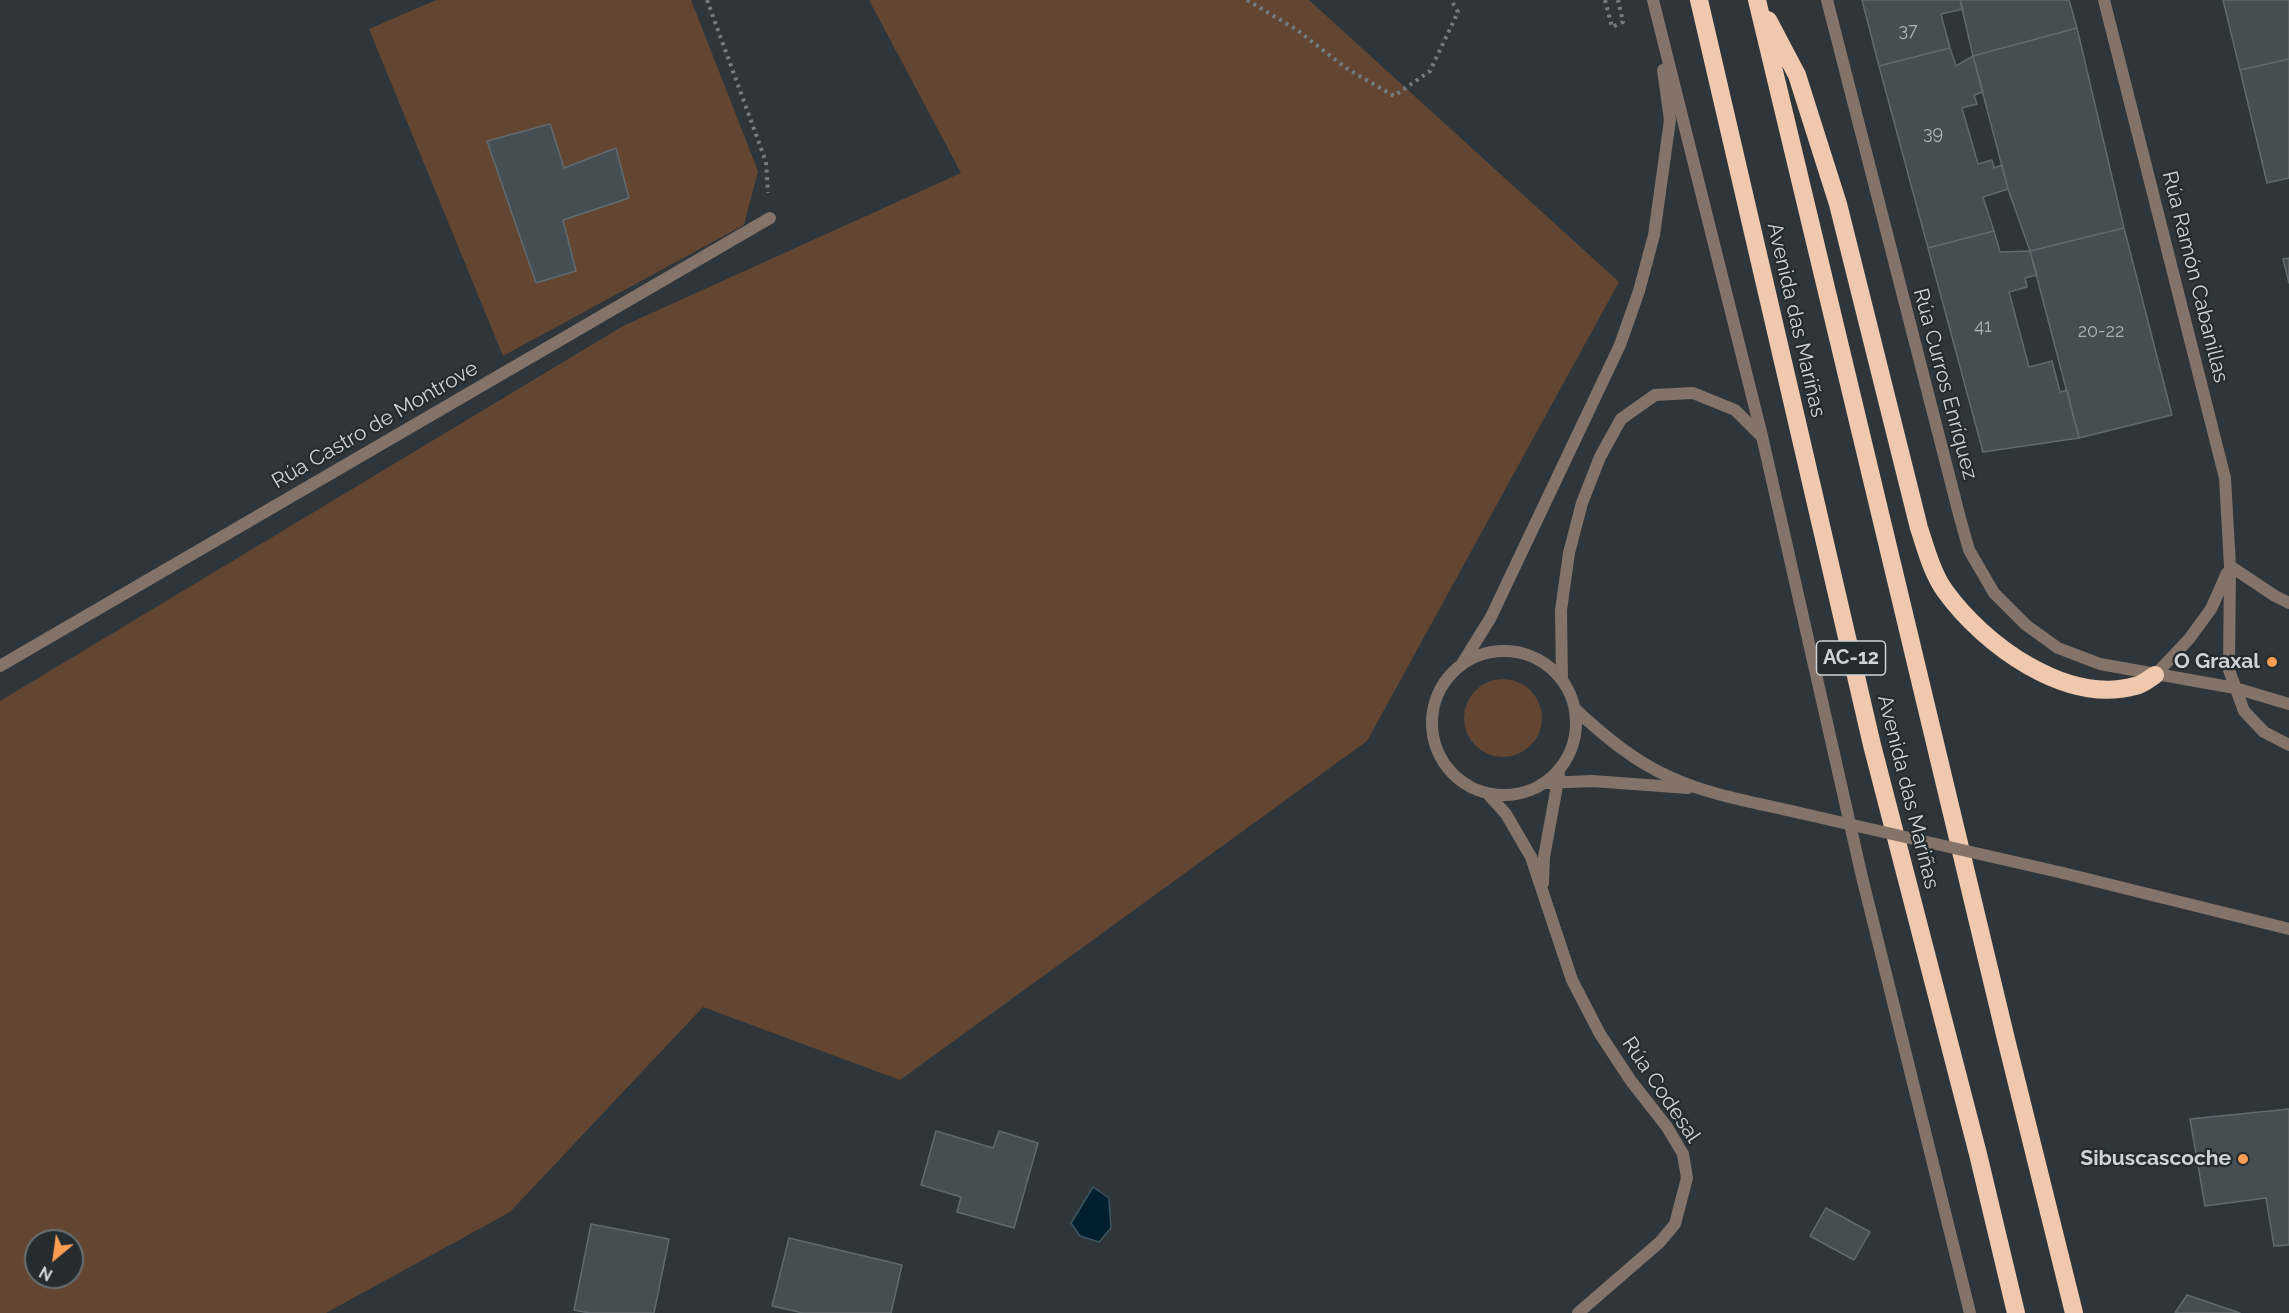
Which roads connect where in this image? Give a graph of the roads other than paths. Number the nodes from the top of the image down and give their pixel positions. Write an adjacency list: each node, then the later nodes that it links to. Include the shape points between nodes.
1 (1699, 0): 25 (highway, Avenida das Mariñas / AC-12, via 1872,745)
2 (1757, 0): 12 (highway, via 1797,75 1811,118 1838,204 1919,528 1944,590 1972,623 2043,674 2106,692 2138,686); 26 (highway, Avenida das Mariñas / AC-12)
3 (1827, 0): 12 (street, Rúa Curros Enríquez, via 1969,550 1994,593 2026,625 2058,648 2100,664)
4 (2104, 0): 8 (street, Rúa Ramón Cabanillas, via 2225,478)
5 (1654, 6): 7 (street); 10 (street, via 1670,120 1654,235 1639,291 1620,345 1491,617)
6 (770, 218): 11 (street, Rúa Castro de Montrove)
7 (1762, 436): 13 (street, via 1735,410 1693,393 1655,395 1621,419 1585,494 1569,553 1562,610); 24 (street, via 1862,877)
8 (2230, 566): 9 (street); 12 (street, Rúa Ramón Cabanillas, via 2211,609); 14 (street, via 2229,670)
9 (2289, 603)
10 (1462, 664): 13 (street, via 1482,654 1526,654 1546,664); 20 (street, via 1437,697 1432,716 1433,738 1452,774)
11 (0, 666)
12 (2155, 675): 14 (street, Rúa Curros Enríquez)
13 (1562, 680): 16 (street)
14 (2235, 688): 15 (street, Rúa Curros Enríquez); 17 (street, via 2244,711 2264,732)
15 (2289, 704)
16 (1575, 709): 18 (street, via 1571,752); 19 (street, via 1629,754 1672,778)
17 (2289, 745)
18 (1554, 778): 19 (street); 20 (street, via 1528,792); 21 (street, Rúa Codesal)
19 (1709, 790): 22 (street, bridge)
20 (1488, 794): 21 (street, Rúa Codesal, via 1518,833)
21 (1543, 893): 23 (street, Rúa Codesal, via 1572,980 1631,1081 1683,1154 1687,1178 1675,1224 1660,1242)
22 (2289, 929)
23 (1578, 1313)
24 (1970, 1313)
25 (2016, 1313)
26 (2074, 1313)

